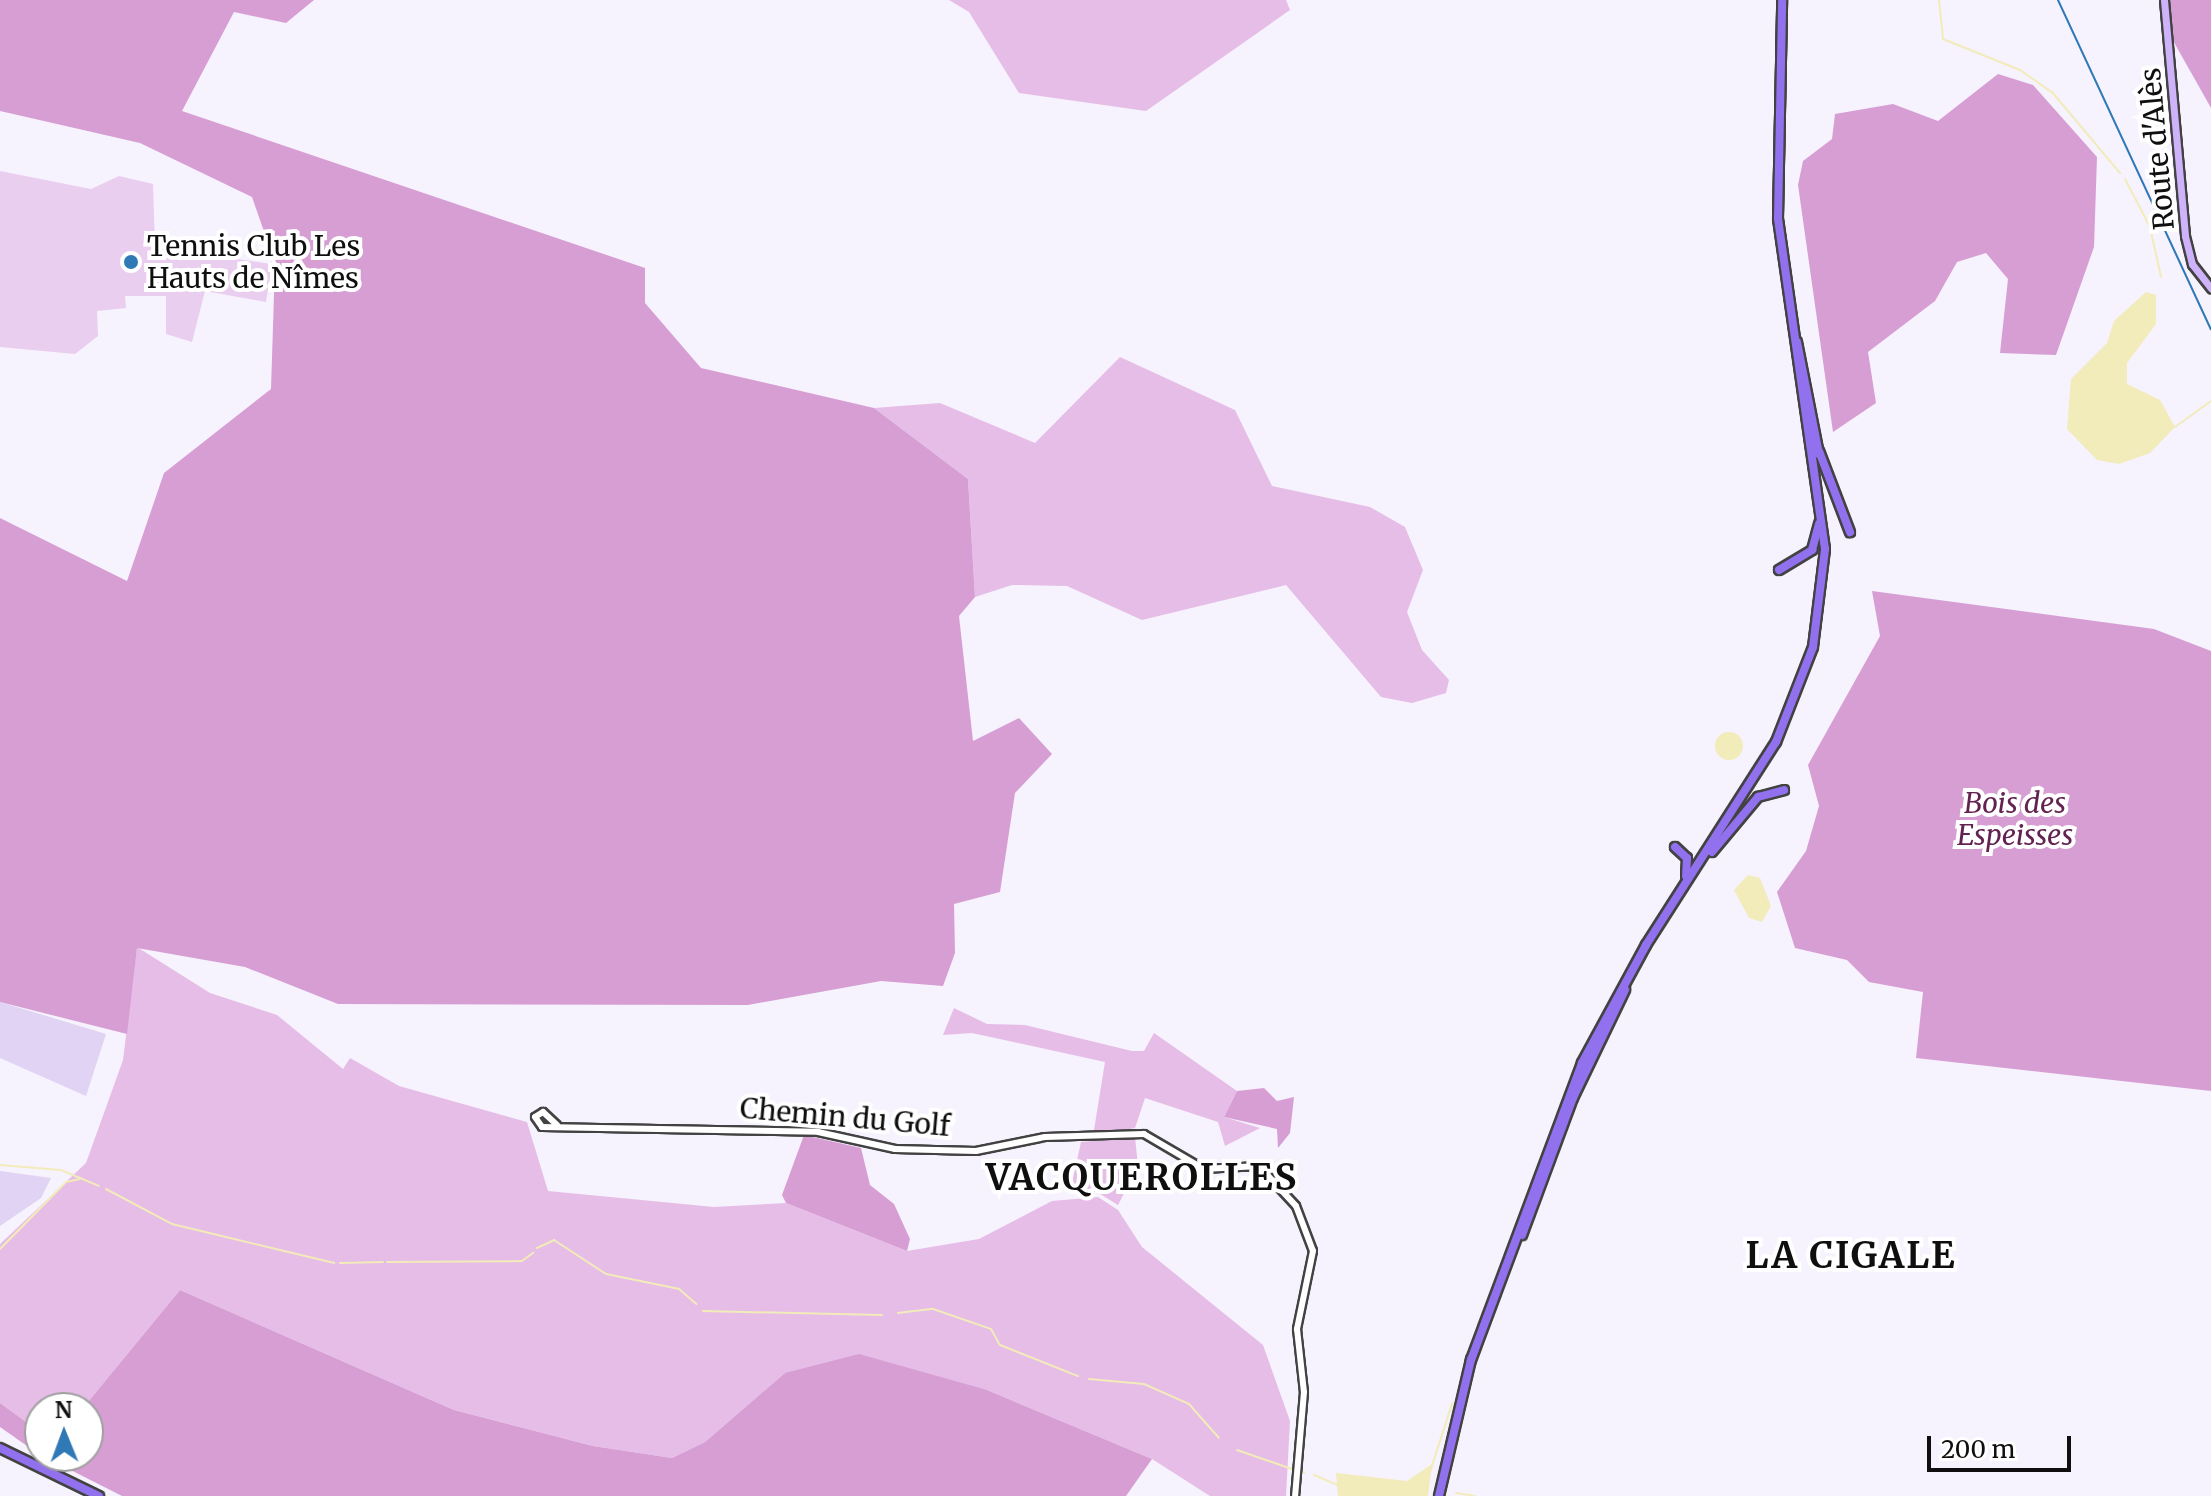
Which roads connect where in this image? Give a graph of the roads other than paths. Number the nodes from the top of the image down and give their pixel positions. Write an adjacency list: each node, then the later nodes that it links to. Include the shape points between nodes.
1 (1782, 0): 3 (main road, via 1775,169)
2 (2164, 0): 4 (main road, Route d'Alès, via 2185,236 2192,264)
3 (1784, 274): 5 (main road); 6 (main road)
4 (2211, 288)
5 (1817, 443): 7 (main road); 11 (main road, via 1829,558 1817,648 1784,735)
6 (1819, 487): 8 (main road, via 1814,548); 11 (main road, via 1824,573 1808,665 1776,742)
7 (1850, 532)
8 (1779, 570)
9 (1784, 790): 11 (main road, via 1758,797)
10 (1675, 847): 13 (main road, via 1687,858 1687,874)
11 (1712, 848): 12 (main road)
12 (1700, 866): 13 (main road); 16 (main road, via 1588,1064)
13 (1652, 936): 16 (main road, via 1563,1108 1471,1360)
14 (549, 1120): 18 (street, Chemin du Golf, via 557,1125 818,1132 887,1148 976,1151 1045,1137 1144,1134 1207,1170 1259,1166 1296,1206 1312,1245 1297,1329 1304,1413)
15 (0, 1448): 17 (main road)
16 (1448, 1448): 19 (main road)
17 (99, 1496)
18 (1295, 1496)
19 (1439, 1496)

